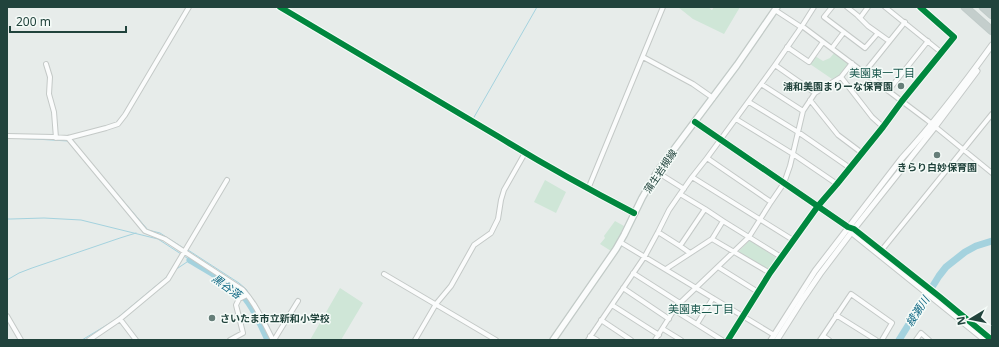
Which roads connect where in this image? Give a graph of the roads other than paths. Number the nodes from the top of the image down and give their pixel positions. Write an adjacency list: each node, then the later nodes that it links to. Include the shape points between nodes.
1 (189, 7): 52 (street, via 118,124)
2 (280, 7): 55 (street)
3 (663, 7): 30 (street)
4 (814, 7): 18 (street)
5 (832, 7): 20 (street, via 824,17)
6 (847, 7): 15 (street)
7 (868, 7): 15 (street)
8 (885, 7): 16 (street)
9 (920, 7): 29 (street, via 954,37)
10 (965, 7): 19 (highway)
11 (973, 7): 17 (highway)
12 (983, 7): 14 (highway)
13 (775, 8): 18 (street); 39 (main road, 蒲生岩槻線, via 750,48)
14 (992, 15)
15 (860, 18): 21 (street)
16 (905, 22): 22 (street); 23 (street)
17 (992, 26)
18 (802, 27): 24 (street); 26 (street)
19 (992, 31)
20 (844, 32): 21 (street, via 865,48); 27 (street)
21 (878, 33): 22 (street)
22 (889, 41): 34 (street)
23 (928, 41): 29 (street); 37 (street)
24 (823, 42): 26 (street, via 809,62); 27 (street)
25 (992, 45): 47 (street)
26 (787, 47): 33 (street)
27 (832, 48): 31 (street)
28 (992, 48): 47 (street, via 974,76)
29 (942, 53): 41 (street)
30 (643, 57): 39 (street); 66 (street)
31 (852, 63): 34 (street); 35 (street)
32 (46, 64): 51 (street, via 50,77)
33 (775, 65): 36 (street); 38 (street)
34 (864, 73): 37 (street)
35 (841, 77): 38 (street); 48 (street)
36 (761, 84): 42 (street); 43 (street)
37 (888, 91): 41 (street)
38 (815, 93): 40 (street)
39 (713, 98): 46 (main road, 蒲生岩槻線)
40 (810, 100): 43 (street); 56 (street, via 838,135)
41 (902, 101): 47 (street); 48 (street)
42 (749, 102): 45 (street); 49 (street)
43 (803, 111): 49 (street)
44 (992, 114): 54 (street)
45 (736, 119): 53 (street); 57 (street)
46 (695, 122): 53 (street); 61 (main road, 蒲生岩槻線)
47 (933, 125): 54 (street); 75 (street, via 902,158)
48 (883, 127): 56 (street)
49 (798, 132): 57 (street); 59 (street)
50 (7, 136): 51 (street)
51 (56, 138): 52 (street)
52 (68, 138): 83 (street, via 145,231 165,238)
53 (721, 140): 58 (street); 64 (street)
54 (963, 149): 60 (street); 82 (street)
55 (525, 153): 66 (street); 102 (street, via 504,190 498,219 491,232 474,245 451,286)
56 (862, 153): 59 (street)
57 (792, 154): 64 (street); 65 (street)
58 (707, 158): 62 (street); 69 (street)
59 (850, 168): 65 (street)
60 (991, 170)
61 (657, 172): 67 (street); 72 (main road, 蒲生岩槻線)
62 (692, 177): 67 (street); 73 (street)
63 (227, 180): 83 (street)
64 (784, 183): 69 (street); 70 (street)
65 (837, 184): 70 (street)
66 (588, 189): 72 (street)
67 (684, 189): 68 (street)
68 (680, 194): 71 (street); 76 (street)
69 (771, 202): 73 (street)
70 (818, 206): 75 (street); 79 (street)
71 (704, 209): 74 (street); 81 (street)
72 (634, 213): 80 (main road, 蒲生岩槻線)
73 (760, 219): 77 (street); 79 (street)
74 (723, 221): 77 (street); 78 (street)
75 (851, 229): 82 (street); 93 (street); 117 (street, via 815,271)
76 (658, 232): 81 (street); 86 (street)
77 (749, 237): 84 (street); 87 (street)
78 (712, 239): 84 (street); 85 (street)
79 (793, 240): 87 (street)
80 (620, 242): 86 (street); 124 (main road, 蒲生岩槻線)
81 (680, 246): 85 (street)
82 (881, 251): 93 (street)
83 (185, 252): 97 (street, via 237,285); 108 (street, via 168,279)
84 (733, 252): 88 (street); 91 (street)
85 (690, 253): 89 (street)
86 (644, 256): 89 (street); 90 (street)
87 (781, 257): 91 (street)
88 (718, 267): 95 (street); 96 (street)
89 (666, 269): 95 (street)
90 (633, 273): 94 (street); 101 (street)
91 (770, 273): 96 (street)
92 (384, 274): 102 (street)
93 (921, 285): 99 (street)
94 (623, 288): 103 (street); 109 (street)
95 (696, 288): 98 (street); 101 (street)
96 (758, 292): 107 (street)
97 (247, 295): 116 (street, via 236,304 243,333); 121 (street)
98 (713, 298): 107 (street); 111 (street)
99 (938, 299): 136 (street); 137 (street)
100 (298, 301): 121 (street)
101 (680, 303): 104 (street)
102 (436, 304): 122 (street); 123 (street)
103 (612, 305): 110 (street); 113 (street)
104 (674, 310): 109 (street); 111 (street)
105 (836, 315): 115 (street); 132 (street); 133 (street, via 851,294 892,323)
106 (7, 316): 118 (street)
107 (743, 316): 117 (street); 130 (street)
108 (120, 319): 119 (street); 120 (street)
109 (669, 319): 112 (street)
110 (601, 320): 114 (street); 126 (street)
111 (697, 324): 129 (street)
112 (663, 329): 113 (street); 128 (street)
113 (658, 335): 127 (street)
114 (589, 338): 125 (street)
115 (822, 338): 131 (street)
116 (233, 339)
117 (776, 339)
118 (21, 340)
119 (89, 340)
120 (136, 340)
121 (273, 340)
122 (415, 340)
123 (496, 340)
124 (553, 340)
125 (596, 340)
126 (631, 340)
127 (656, 340)
128 (681, 340)
129 (722, 340)
130 (728, 340)
131 (829, 340)
132 (876, 340)
133 (882, 340)
134 (916, 340): 135 (street, via 921,333)
135 (929, 340)
136 (985, 340)
137 (992, 340)

